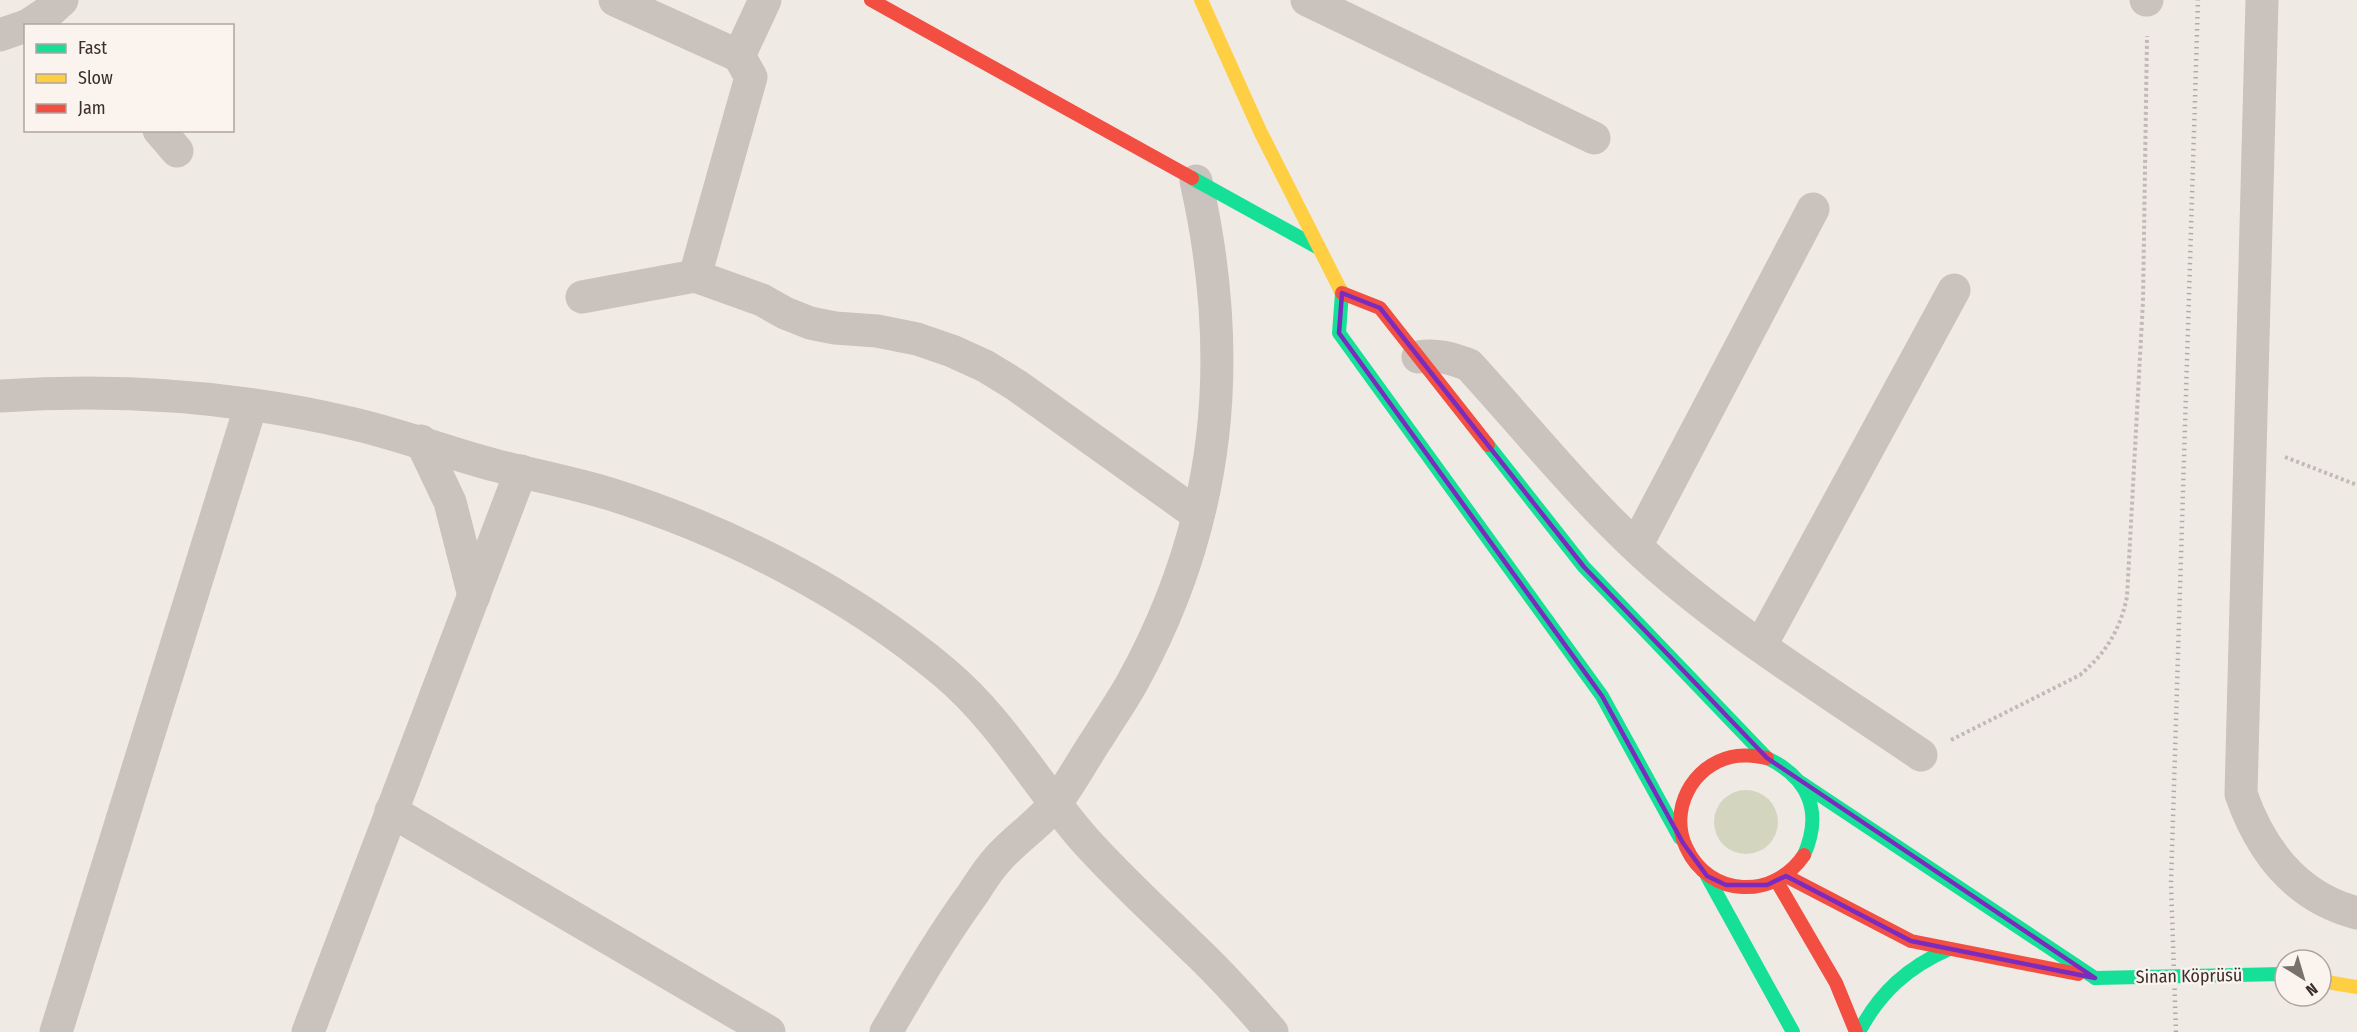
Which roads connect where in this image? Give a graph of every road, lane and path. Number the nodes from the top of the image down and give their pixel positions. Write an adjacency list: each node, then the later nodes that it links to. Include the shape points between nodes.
1 (615, 0): 12 (street)
2 (765, 0): 12 (street)
3 (871, 0): 14 (street)
4 (1201, 0): 16 (street)
5 (1307, 0): 13 (street)
6 (2147, 0): 32 (path, via 2143,301 2123,615 2107,648 2080,675)
7 (2262, 0): 25 (street)
8 (46, 18): 9 (street)
9 (30, 24)
10 (24, 26): 11 (street)
11 (0, 35)
12 (739, 56): 17 (street, via 751,78)
13 (1594, 138)
14 (1196, 181): 16 (street); 28 (street, via 1208,234 1218,342 1211,451)
15 (1813, 208): 29 (street)
16 (1317, 247): 19 (street)
17 (695, 276): 20 (street); 28 (street, via 810,322 917,339 985,366)
18 (1954, 290): 31 (street)
19 (1342, 293): 21 (street, via 1380,308); 37 (street, via 1339,333 1602,696)
20 (582, 297)
21 (1418, 357): 29 (street, via 1433,355 1469,365); 33 (street, via 1584,567)
22 (0, 396): 23 (street, via 121,393)
23 (251, 405): 24 (street, via 348,422); 48 (street)
24 (421, 441): 26 (street); 30 (street, via 450,502)
25 (2250, 444): 27 (path); 40 (street, via 2241,794 2259,835 2286,872 2323,901)
26 (521, 471): 30 (street); 35 (street, via 669,514 725,538 829,593 914,648 947,675 1014,746)
27 (2357, 485)
28 (1198, 515): 35 (street, via 1153,642 1131,685)
29 (1636, 546): 31 (street, via 1713,611)
30 (474, 596): 36 (street)
31 (1761, 645): 32 (street)
32 (1921, 755)
33 (1767, 758): 34 (street, via 1786,767); 37 (street, via 1725,758 1692,782 1679,822)
34 (1800, 782): 39 (street, via 1810,800 1814,821 1810,842 1801,861); 45 (street)
35 (1055, 804): 51 (street, via 997,860 947,930); 52 (street, via 1118,876 1193,947)
36 (391, 811): 49 (street); 50 (street)
37 (1683, 843): 38 (street, via 1692,861)
38 (1707, 876): 39 (street, via 1726,885 1747,888); 53 (street)
39 (1781, 878): 41 (street, Sinan Köprüsü, via 1911,941); 54 (street)
40 (2357, 913)
41 (1949, 949): 45 (street, Sinan Köprüsü); 54 (street, via 1928,957 1891,984)
42 (2348, 971): 43 (street)
43 (2333, 972)
44 (2273, 974): 45 (street, Sinan Köprüsü, bridge)
45 (2095, 978)
46 (2333, 983): 47 (street)
47 (2357, 987)
48 (56, 1032)
49 (308, 1032)
50 (769, 1032)
51 (886, 1032)
52 (1272, 1032)
53 (1793, 1032)
54 (1858, 1032)

